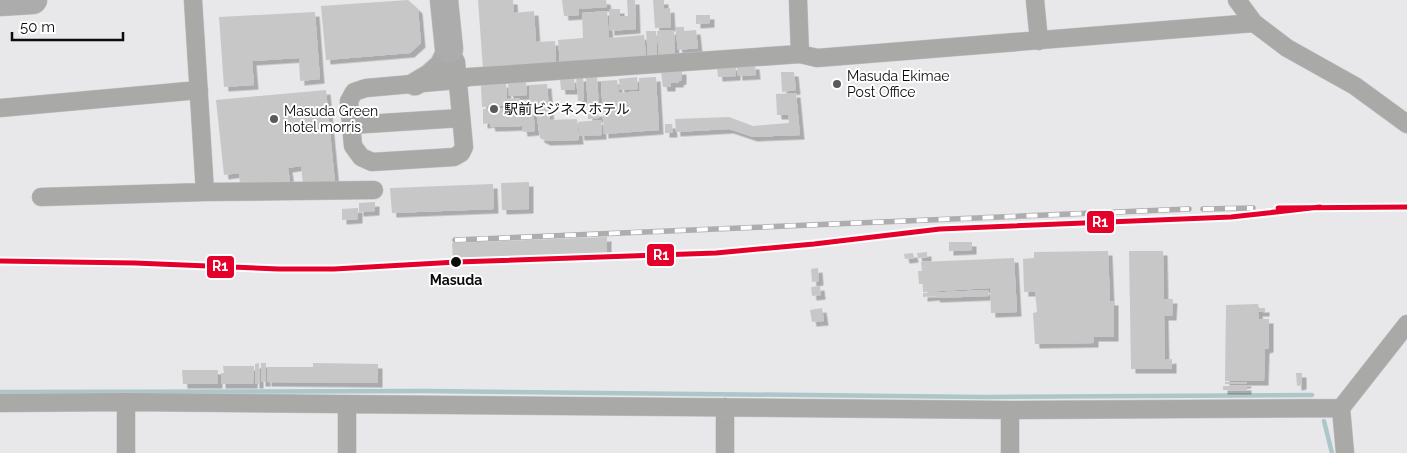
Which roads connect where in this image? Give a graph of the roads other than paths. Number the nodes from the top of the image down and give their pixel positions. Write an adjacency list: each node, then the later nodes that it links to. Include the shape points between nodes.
1 (33, 0): 7 (main road)
2 (192, 0): 14 (street)
3 (444, 0): 10 (main road)
4 (798, 0): 11 (street)
5 (1036, 0): 9 (street)
6 (1237, 0): 8 (street)
7 (0, 2)
8 (1254, 23): 9 (street); 17 (street, via 1287,48 1355,86)
9 (1040, 41): 11 (street, via 817,58)
10 (449, 49): 12 (street, via 456,62); 13 (street, via 441,65)
11 (800, 54): 12 (street)
12 (457, 80): 13 (street); 16 (street)
13 (414, 84): 18 (street, via 354,92 349,101)
14 (199, 90): 15 (street); 20 (street)
15 (0, 108)
16 (461, 118): 18 (street); 18 (street, via 464,147 461,153 454,157 400,161 372,162 361,158 353,146)
17 (1407, 124)
18 (351, 125)
19 (374, 190): 20 (street)
20 (205, 192): 21 (street)
21 (41, 197)
22 (1407, 324): 27 (street)
23 (126, 402): 24 (street); 25 (street); 29 (street)
24 (0, 403)
25 (347, 404): 26 (street); 30 (street)
26 (725, 407): 28 (street); 31 (street)
27 (1341, 408): 28 (street); 33 (street)
28 (1010, 410): 32 (street)
29 (126, 453)
30 (347, 453)
31 (725, 453)
32 (1010, 453)
33 (1346, 453)

